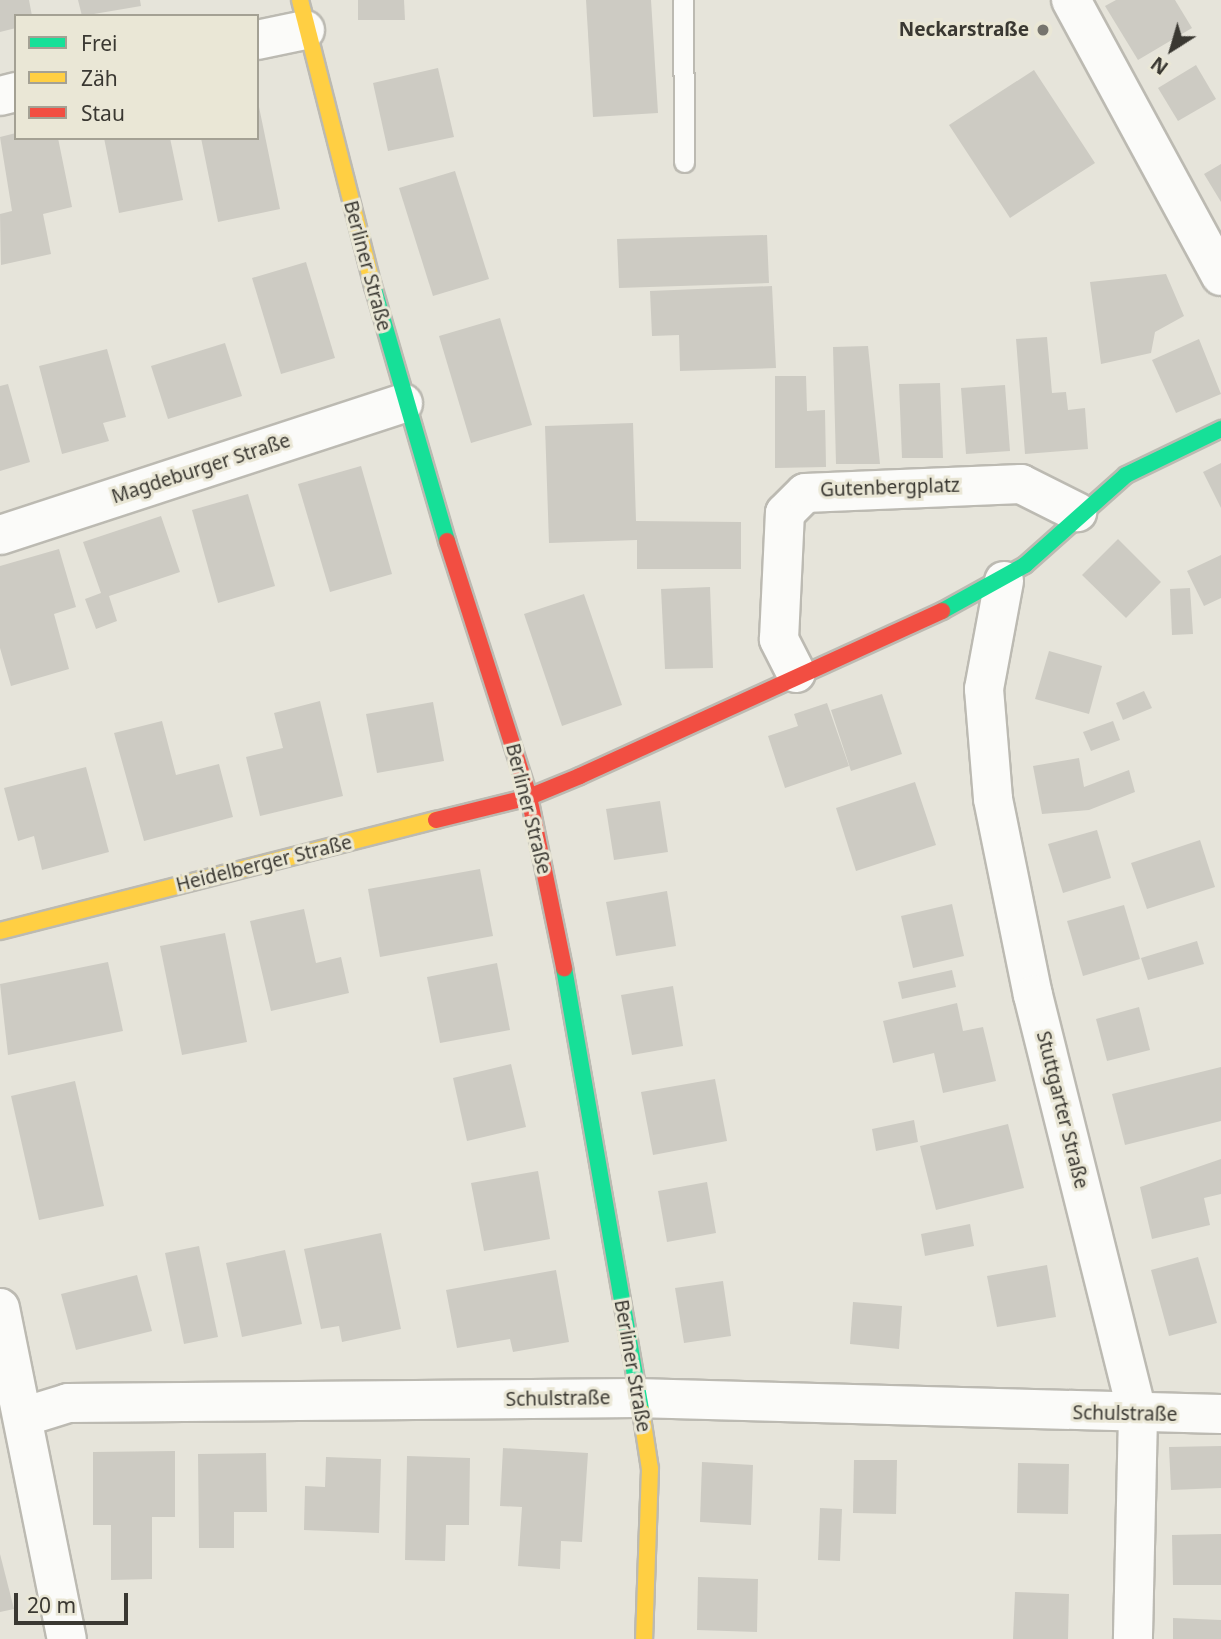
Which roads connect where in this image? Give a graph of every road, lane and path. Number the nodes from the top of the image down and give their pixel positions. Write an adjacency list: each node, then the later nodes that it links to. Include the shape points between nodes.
1 (683, 0): 5 (lane)
2 (1071, 0): 6 (street, via 1148,131)
3 (303, 15): 4 (street); 7 (street, Berliner Straße)
4 (259, 39)
5 (684, 162)
6 (1221, 276)
7 (403, 403): 10 (street, Magdeburger Straße); 13 (street, Berliner Straße)
8 (1221, 429): 9 (street, via 1138,468)
9 (1077, 512): 11 (street); 12 (street, Gutenbergplatz, via 1021,484 805,493 785,513 779,639)
10 (0, 536)
11 (1004, 581): 12 (street); 18 (street, Stuttgarter Straße, via 984,690 993,799 1033,995)
12 (796, 673): 13 (street)
13 (528, 797): 14 (street, Heidelberger Straße); 16 (street, Berliner Straße, via 590,1098)
14 (0, 931)
15 (0, 1308): 19 (street)
16 (636, 1398): 18 (street, Schulstraße); 19 (street, Schulstraße, via 68,1404); 21 (street, Berliner Straße, via 650,1469)
17 (1221, 1414): 18 (street, Schulstraße)
18 (1138, 1415): 22 (street, Stuttgarter Straße)
19 (23, 1417): 20 (street)
20 (67, 1639)
21 (644, 1639)
22 (1133, 1639)

